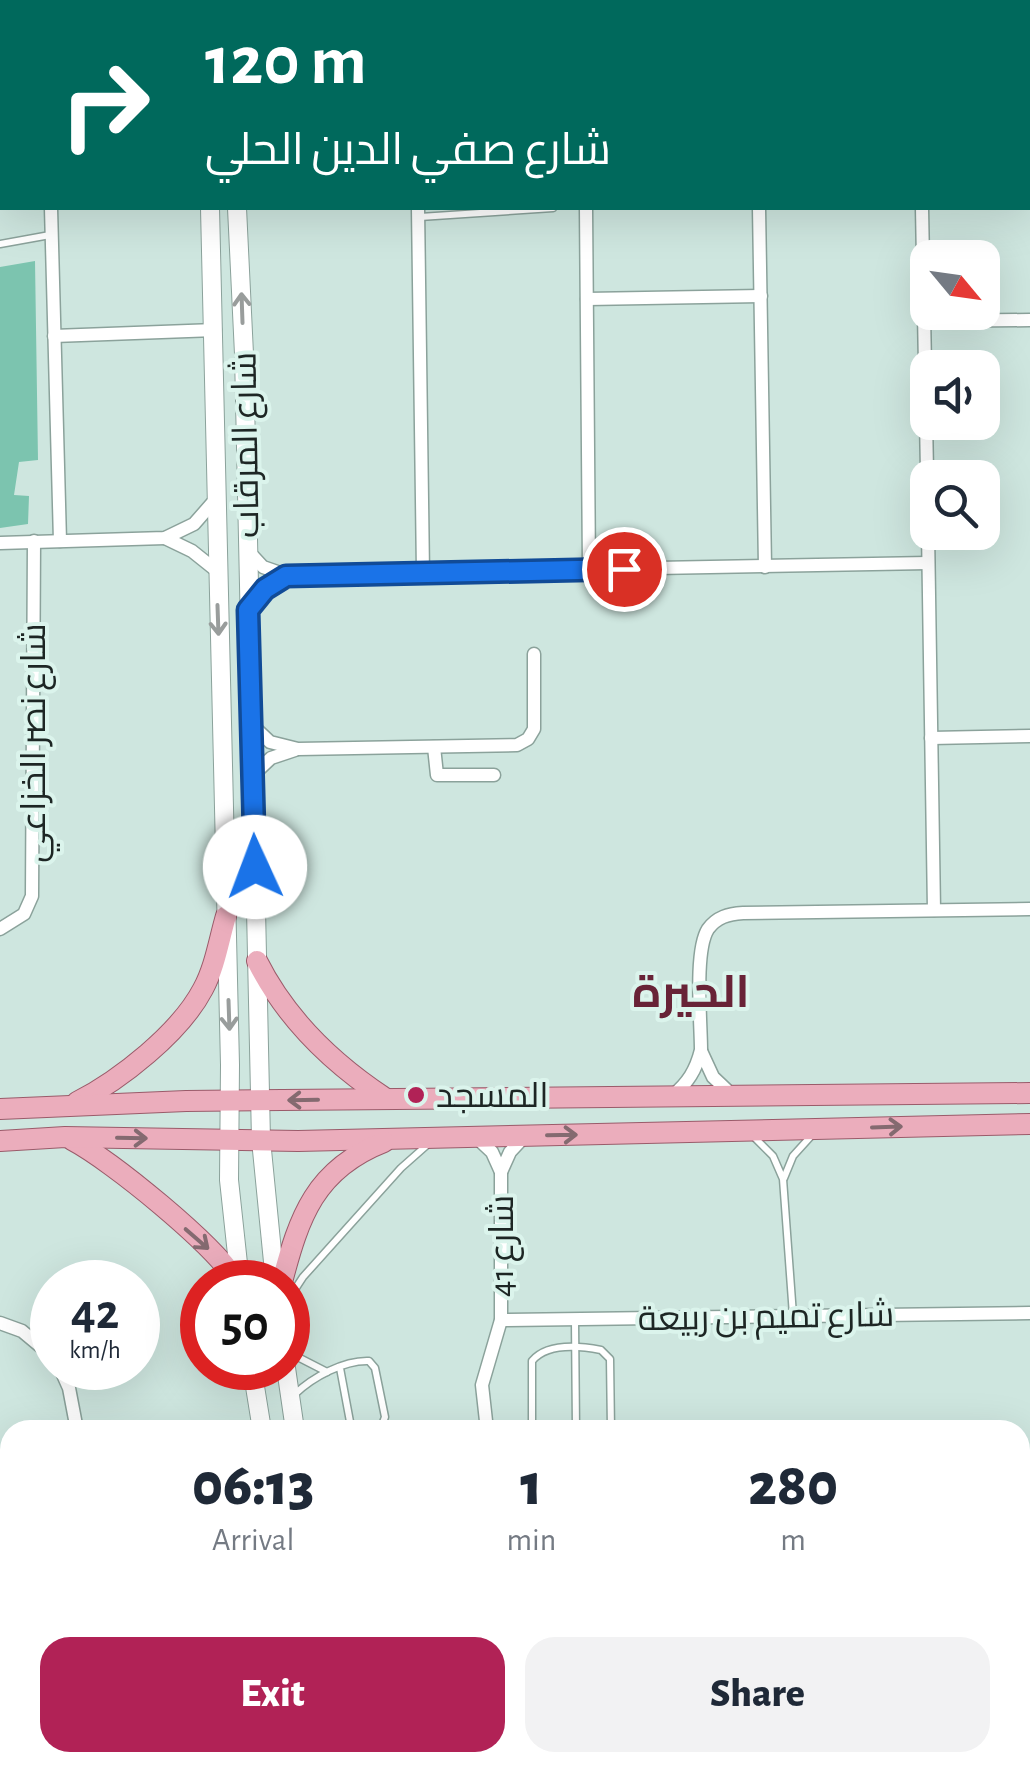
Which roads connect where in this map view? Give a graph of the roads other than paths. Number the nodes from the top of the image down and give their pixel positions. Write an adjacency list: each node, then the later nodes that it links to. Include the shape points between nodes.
1 (51, 210): 9 (street)
2 (210, 210): 16 (main road, شارع المرقاب)
3 (237, 210): 25 (main road, شارع المرقاب, one-way to 3)
4 (486, 210): 8 (lane)
5 (586, 210): 13 (street)
6 (760, 210): 12 (street)
7 (922, 210): 10 (street)
8 (418, 212): 31 (street)
9 (52, 235): 11 (lane); 18 (street)
10 (923, 240)
11 (0, 244)
12 (761, 296): 13 (street); 28 (street)
13 (588, 299): 29 (street)
14 (1000, 320): 15 (street)
15 (1030, 320)
16 (215, 330): 18 (street); 20 (main road, شارع المرقاب)
17 (924, 330): 19 (street)
18 (54, 336): 22 (street)
19 (927, 460)
20 (215, 500): 21 (street, via 194,524); 30 (main road, شارع المرقاب)
21 (165, 538): 22 (street); 30 (street)
22 (60, 541): 23 (street)
23 (34, 542): 24 (street); 45 (street, شارع نصر الخزاعي, via 32,896 24,914)
24 (0, 544)
25 (246, 549): 32 (street); 33 (main road, شارع المرقاب)
26 (928, 550): 27 (street)
27 (928, 564): 28 (street); 37 (street)
28 (765, 566): 29 (street)
29 (589, 570): 31 (street)
30 (216, 571): 44 (main road, شارع المرقاب, one-way to 44)
31 (423, 573): 32 (street)
32 (286, 576): 33 (street)
33 (248, 610): 35 (main road, شارع المرقاب)
34 (534, 654): 38 (street, via 528,739 517,745)
35 (251, 723): 39 (street, via 270,742); 41 (main road, شارع المرقاب)
36 (1030, 736): 37 (street)
37 (931, 738): 43 (street)
38 (434, 747): 39 (street); 40 (street, via 440,776)
39 (298, 750): 41 (street, via 271,758)
40 (494, 775)
41 (252, 776): 46 (main road, شارع المرقاب)
42 (1030, 909): 43 (street)
43 (934, 910): 47 (street, via 730,914 710,927 702,950)
44 (226, 916): 52 (main road, شارع المرقاب, one-way to 52); 54 (main road, via 194,1004 115,1080)
45 (0, 929)
46 (257, 960): 51 (main road, via 318,1044); 53 (main road, شارع المرقاب)
47 (701, 1050): 49 (street, via 692,1076); 50 (street, via 713,1076)
48 (1030, 1093): 50 (main road)
49 (672, 1096): 50 (main road); 51 (main road)
50 (734, 1096)
51 (386, 1099): 53 (main road, one-way to 53)
52 (230, 1100): 53 (main road); 54 (main road); 64 (main road, شارع المرقاب)
53 (260, 1100): 65 (main road, شارع المرقاب)
54 (71, 1105): 55 (main road)
55 (0, 1108)
56 (1030, 1124): 57 (main road, one-way to 56)
57 (818, 1129): 58 (main road); 68 (lane)
58 (744, 1131): 59 (main road, one-way to 58); 68 (lane, via 773,1156)
59 (524, 1136): 62 (main road); 67 (street, شارع 41)
60 (66, 1137): 64 (main road, one-way to 64); 66 (main road); 69 (main road, one-way to 69, via 122,1174)
61 (438, 1137): 62 (main road); 63 (main road); 73 (lane)
62 (476, 1137): 67 (street, شارع 41)
63 (391, 1139): 65 (main road); 72 (main road, via 348,1160 315,1194)
64 (230, 1140): 65 (main road); 70 (main road, شارع المرقاب)
65 (262, 1140): 71 (main road, شارع المرقاب)
66 (0, 1141)
67 (501, 1172): 77 (street, شارع 41)
68 (783, 1179): 75 (lane)
69 (221, 1260)
70 (236, 1260)
71 (276, 1260)
72 (286, 1260)
73 (310, 1268)
74 (1030, 1312): 75 (street, شارع تميم بن ربيعة)
75 (794, 1316): 76 (street, شارع تميم بن ربيعة)
76 (575, 1319): 77 (street, شارع تميم بن ربيعة); 80 (lane)
77 (501, 1320): 93 (street, شارع 41, via 482,1384)
78 (0, 1323): 79 (street)
79 (30, 1338)
80 (576, 1348): 94 (lane, via 542,1351 532,1361); 95 (lane); 96 (lane, via 602,1350 610,1359)
81 (310, 1363): 83 (lane)
82 (340, 1368): 83 (lane); 91 (lane); 92 (lane, via 369,1361)
83 (328, 1372): 87 (lane)
84 (69, 1390): 88 (street)
85 (256, 1390): 89 (main road)
86 (289, 1390): 87 (main road)
87 (290, 1399): 90 (main road)
88 (74, 1420)
89 (260, 1420)
90 (293, 1420)
91 (350, 1420)
92 (383, 1420)
93 (486, 1420)
94 (532, 1420)
95 (576, 1420)
96 (611, 1420)

